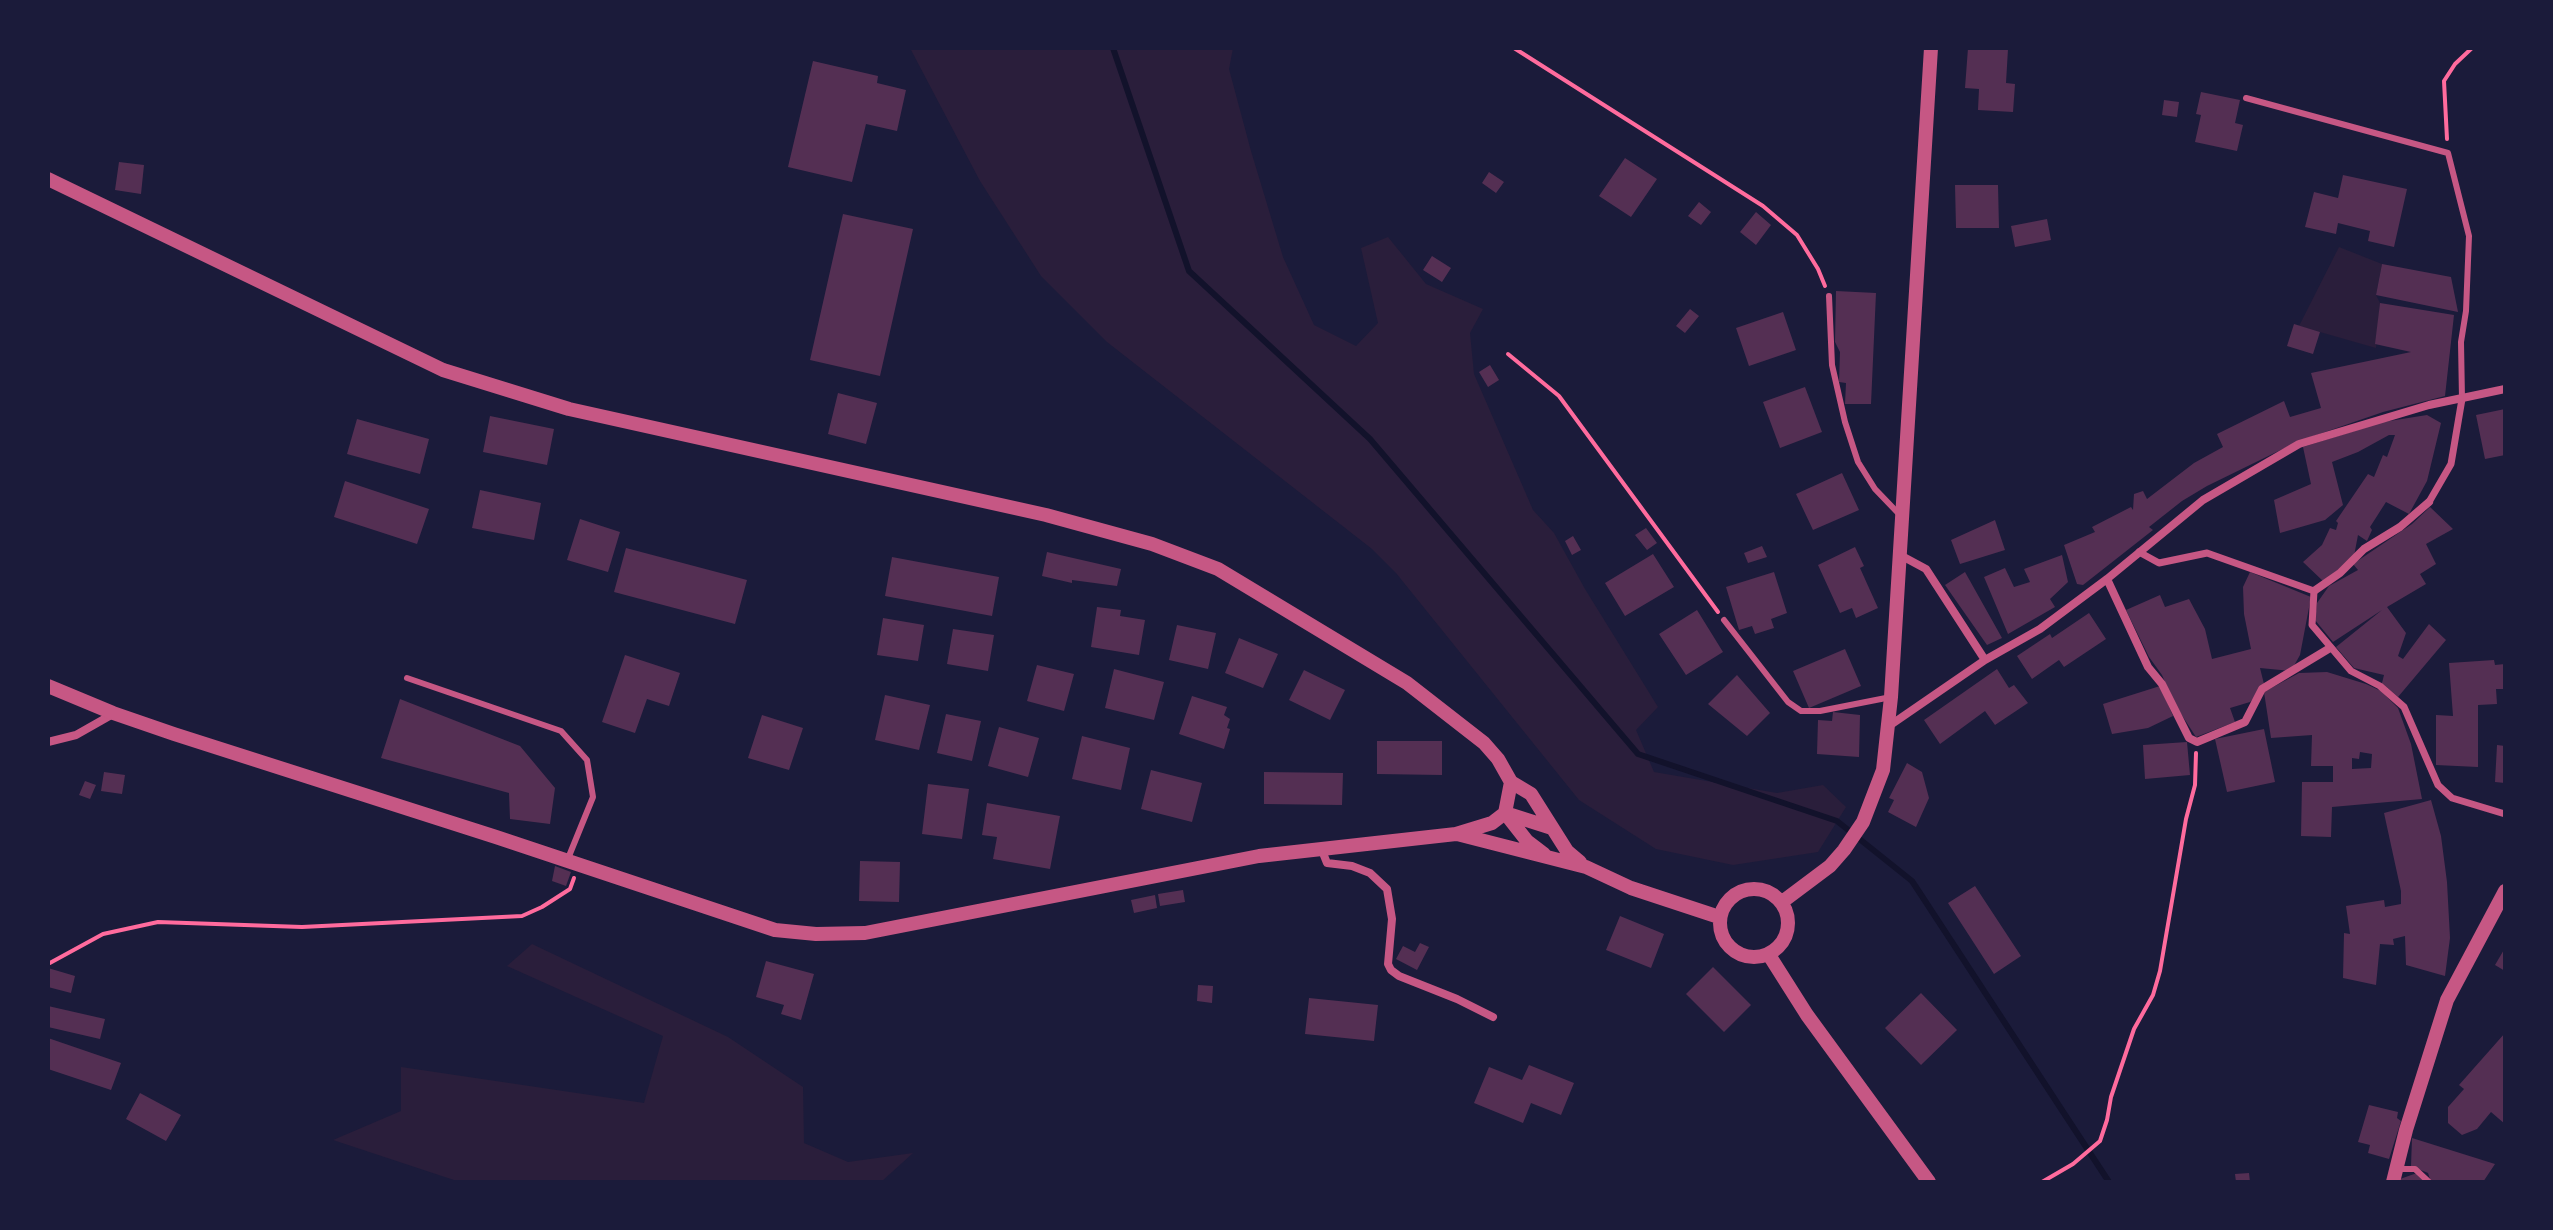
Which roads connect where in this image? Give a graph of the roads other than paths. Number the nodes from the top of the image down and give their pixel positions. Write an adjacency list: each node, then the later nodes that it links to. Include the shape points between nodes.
1 (1931, 48): 8 (street)
2 (2246, 98): 6 (lane, via 2448,153 2469,236)
3 (48, 179): 22 (street, via 443,370 569,409 1046,515 1152,544 1218,569 1407,683 1484,743)
4 (1829, 296): 8 (lane, via 1832,365 1858,462)
5 (2505, 389): 6 (street)
6 (2462, 399): 7 (street, via 2451,464); 9 (street, via 2299,444 2203,500)
7 (2429, 502): 12 (street)
8 (1902, 516): 10 (street)
9 (2139, 552): 11 (street); 12 (street, via 2159,563 2207,553)
10 (1900, 554): 15 (street, via 1926,569); 18 (street)
11 (2107, 579): 14 (street, via 2148,667 2189,738 2197,742 2245,722 2262,689); 15 (street, via 2040,629)
12 (2314, 591): 14 (street, via 2312,625)
13 (1724, 620): 18 (lane, via 1788,702 1801,711)
14 (2330, 648): 24 (street, via 2351,671 2404,707 2438,785 2452,798)
15 (1985, 660): 20 (street)
16 (407, 678): 29 (lane, via 561,731 587,760 593,797)
17 (48, 686): 19 (street)
18 (1891, 697): 20 (street)
19 (113, 713): 21 (street, via 76,735); 29 (street)
20 (1889, 726): 32 (street, via 1883,770 1863,822 1837,858)
21 (48, 742)
22 (1511, 782): 23 (street); 25 (street, via 1531,794)
23 (1505, 813): 25 (street); 26 (street, via 1492,823); 28 (street)
24 (2505, 814)
25 (1552, 828): 30 (street)
26 (1456, 834): 27 (street); 28 (street)
27 (1321, 847): 29 (street, via 865,933 775,930); 35 (street, via 1327,863 1370,873 1387,889 1391,970)
28 (1547, 856): 30 (street)
29 (573, 863)
30 (1586, 867): 33 (street)
31 (2505, 891): 36 (street, via 2447,1000)
32 (1782, 902): 33 (street, via 1769,891 1754,888 1738,892); 34 (street, via 1788,931)
33 (1719, 917): 34 (street, via 1721,936 1733,951 1750,958)
34 (1769, 955): 37 (street)
35 (1493, 1017)
36 (2394, 1176): 38 (lane, via 2415,1169)
37 (1929, 1182)
38 (2429, 1182)

